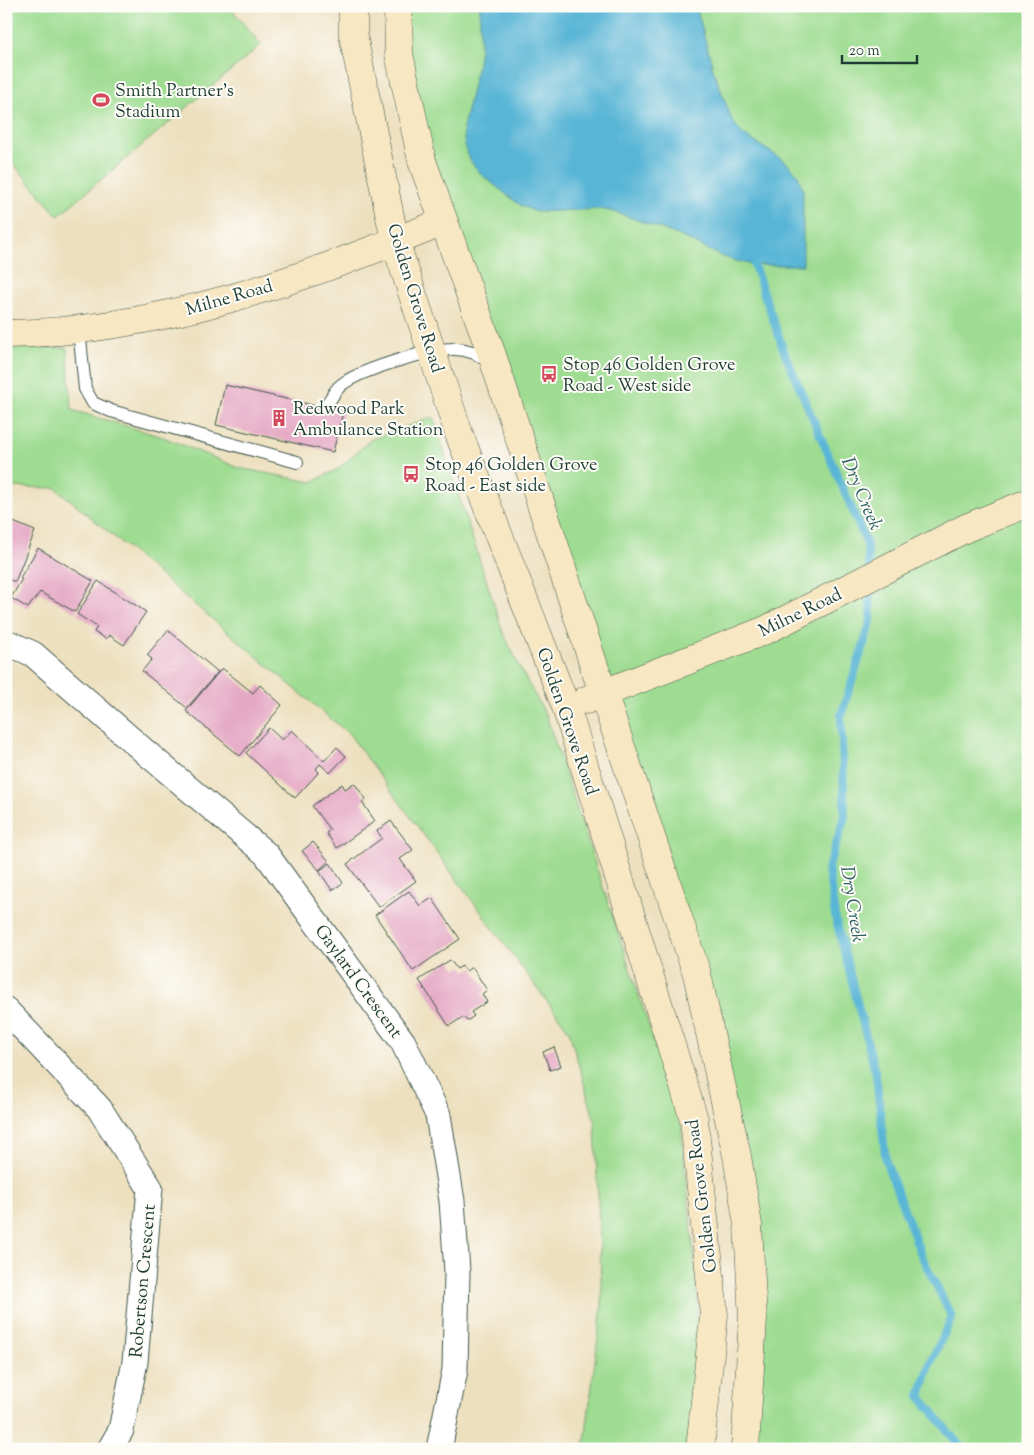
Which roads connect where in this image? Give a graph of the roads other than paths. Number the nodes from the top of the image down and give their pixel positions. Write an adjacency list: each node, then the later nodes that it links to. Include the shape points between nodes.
1 (353, 6): 4 (main road, Golden Grove Road, via 353,35)
2 (398, 6): 3 (main road, Golden Grove Road, via 399,54 422,161)
3 (443, 222): 4 (main road, Milne Road); 8 (main road, Golden Grove Road)
4 (395, 241): 5 (main road, Milne Road, via 234,297 144,320); 7 (main road, Golden Grove Road)
5 (79, 329): 6 (main road, Milne Road); 10 (lane, via 85,389 92,403)
6 (6, 334)
7 (432, 351): 8 (lane, via 467,350); 9 (lane, via 355,376 338,387); 14 (main road, Golden Grove Road, via 460,434)
8 (496, 366): 13 (main road, Golden Grove Road)
9 (326, 406)
10 (297, 462)
11 (1028, 503): 13 (main road, Milne Road, via 966,528 766,630)
12 (6, 642): 17 (street, Gaylard Crescent, via 33,654 266,854 403,1042 438,1115 452,1201 457,1270 455,1370)
13 (603, 694): 14 (main road, Milne Road); 19 (main road, Golden Grove Road, via 698,974 737,1156 748,1225 753,1319)
14 (566, 707): 18 (main road, Golden Grove Road, via 694,1119 714,1315)
15 (6, 1010): 16 (street, Robertson Crescent, via 99,1108 150,1188 136,1362 121,1430)
16 (110, 1449)
17 (439, 1449)
18 (700, 1449)
19 (745, 1449)

